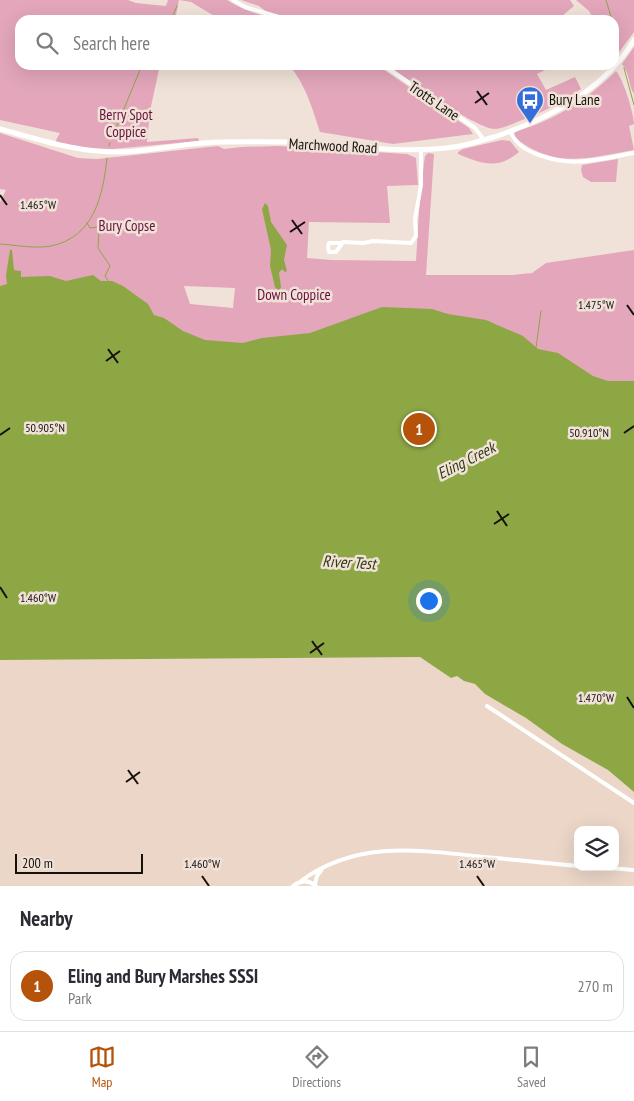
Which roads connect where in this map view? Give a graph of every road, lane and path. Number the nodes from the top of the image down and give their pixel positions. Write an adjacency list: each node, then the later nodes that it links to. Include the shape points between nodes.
1 (233, 0): 2 (street)
2 (271, 15)
3 (634, 40): 4 (street, Marchwood Road)
4 (619, 59)
5 (389, 70): 9 (street, Trotts Lane, via 475,128)
6 (611, 70): 8 (street, Marchwood Road, via 575,100)
7 (0, 130): 10 (street, Marchwood Road, via 76,150 100,152 220,141)
8 (510, 131): 9 (street, Marchwood Road); 11 (street, via 522,147 562,161 580,162)
9 (484, 140): 10 (street, Marchwood Road)
10 (421, 150): 12 (street, via 416,236 411,243)
11 (634, 153)
12 (341, 243)
13 (487, 706): 14 (street)
14 (634, 803)
15 (574, 866): 16 (street, via 416,850 361,854)
16 (322, 869): 19 (street); 20 (street)
17 (619, 869): 18 (street)
18 (634, 870)
19 (301, 881): 20 (street); 21 (street)
20 (316, 885)
21 (293, 886)

